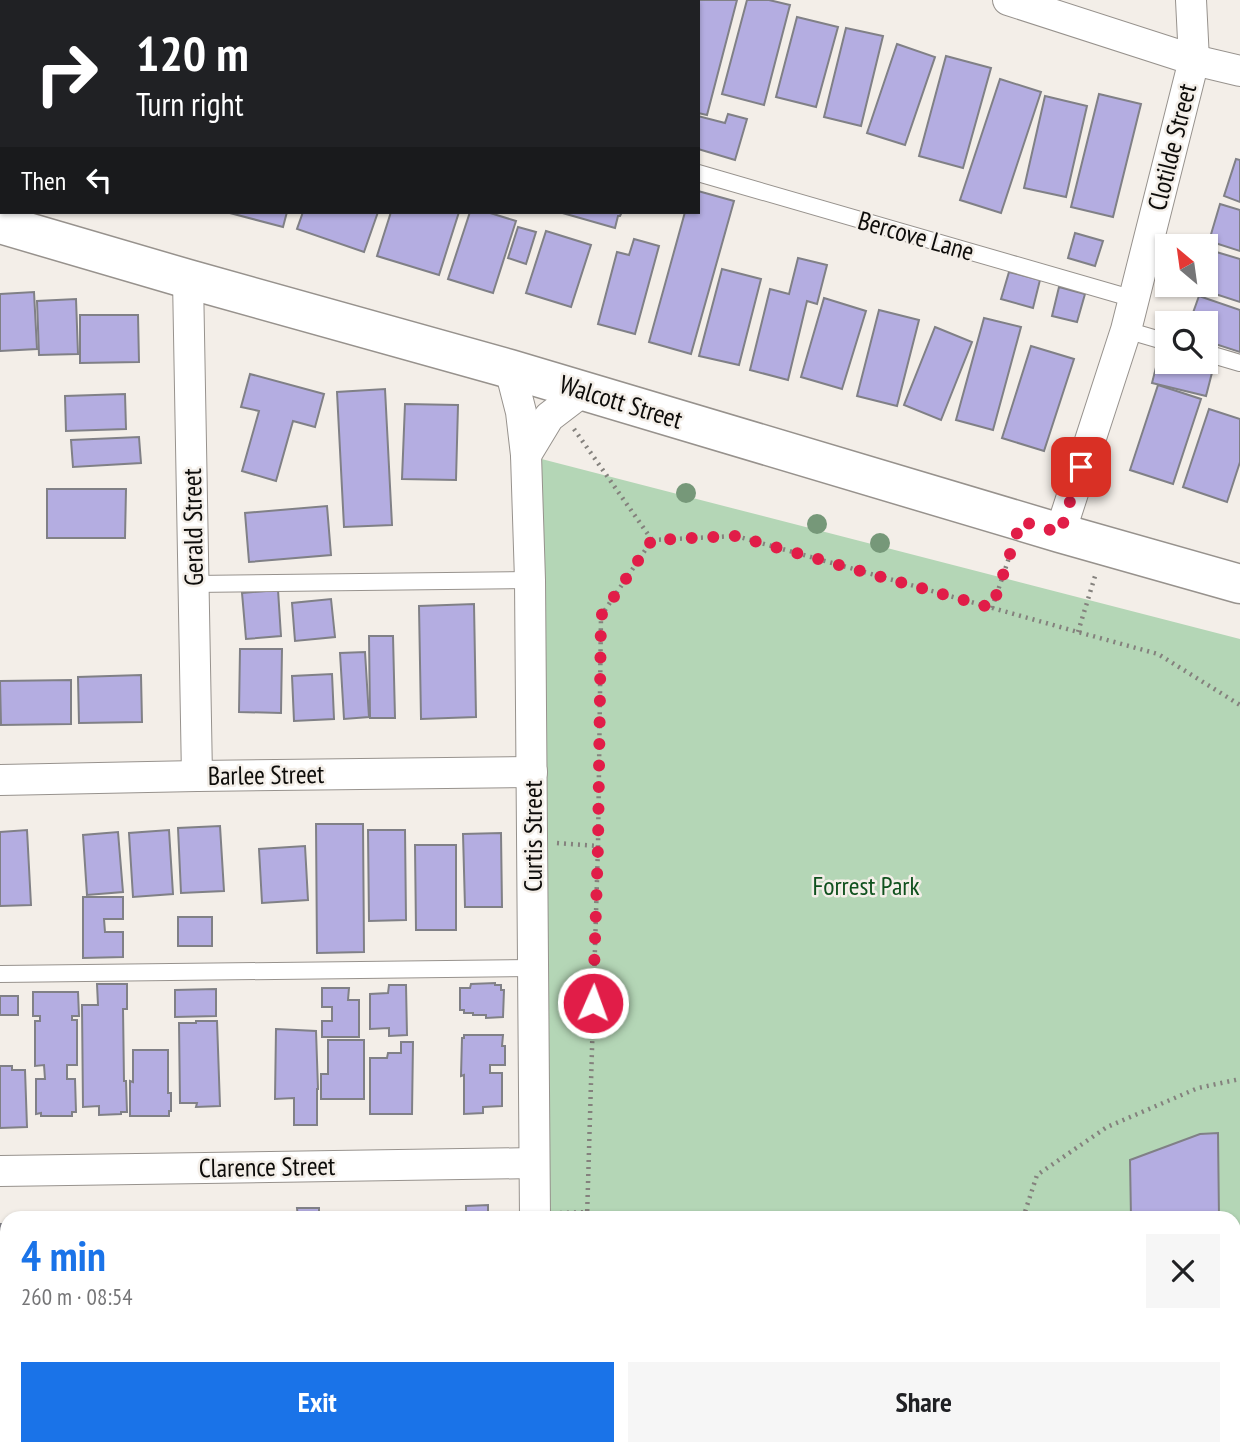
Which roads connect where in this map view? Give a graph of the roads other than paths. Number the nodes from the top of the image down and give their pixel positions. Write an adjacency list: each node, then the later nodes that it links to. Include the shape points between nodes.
1 (1008, 0): 3 (street)
2 (1191, 0): 3 (street, Clotilde Street)
3 (1195, 60): 4 (street); 8 (street, Clotilde Street)
4 (1240, 71)
5 (700, 174): 8 (lane, Bercove Lane)
6 (0, 224): 7 (main road, Walcott Street)
7 (188, 279): 13 (main road, Walcott Street); 18 (street, Gerald Street)
8 (1134, 299): 9 (street, Clotilde Street)
9 (1126, 330): 10 (lane); 16 (street, Clotilde Street)
10 (1155, 338)
11 (1218, 356): 12 (lane)
12 (1240, 362)
13 (510, 369): 14 (main road, Walcott Street); 15 (street, Curtis Street)
14 (577, 408): 15 (street, via 549,417); 16 (main road, Walcott Street)
15 (526, 455): 17 (street, Curtis Street)
16 (1060, 533): 19 (main road, Walcott Street)
17 (530, 580): 18 (lane); 20 (street, Curtis Street)
18 (194, 584): 21 (street, Gerald Street)
19 (1240, 584)
20 (533, 772): 21 (street, Barlee Street); 23 (street, Curtis Street)
21 (197, 775): 22 (street, Barlee Street)
22 (0, 780)
23 (533, 968): 24 (lane); 25 (street, Curtis Street)
24 (0, 974)
25 (534, 1163): 26 (street, Clarence Street); 27 (street, Curtis Street)
26 (0, 1171)
27 (535, 1211)

